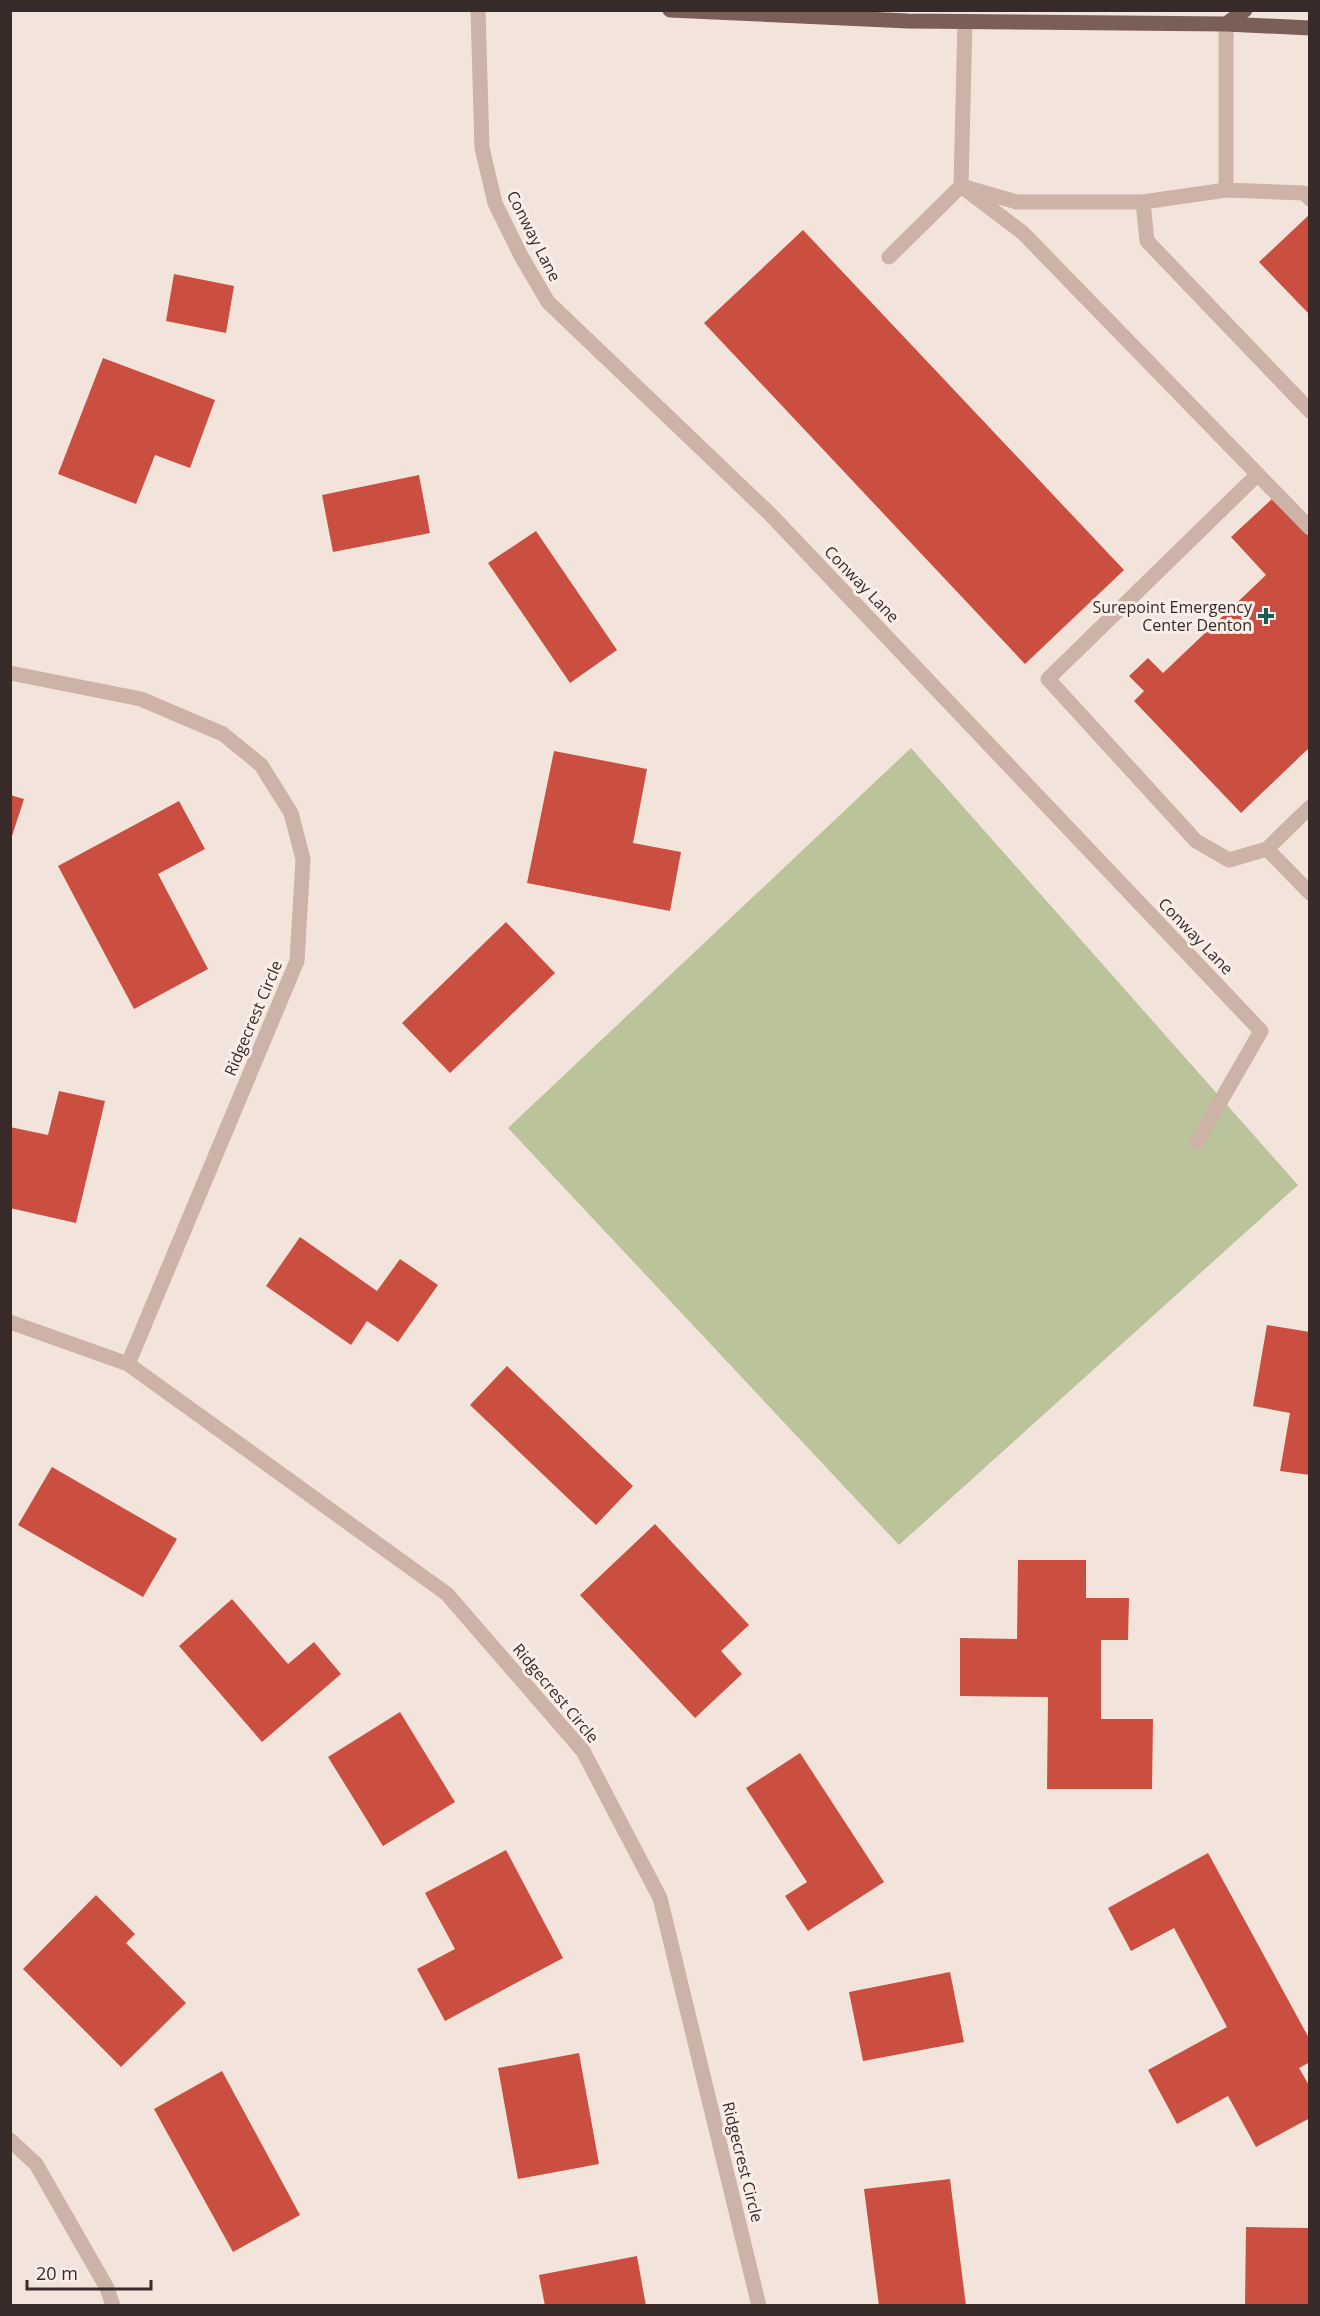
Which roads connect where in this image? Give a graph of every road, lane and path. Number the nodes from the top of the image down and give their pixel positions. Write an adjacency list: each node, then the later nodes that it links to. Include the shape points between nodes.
1 (478, 10): 19 (street, Conway Lane, via 482,148 495,203 548,302 770,514 1262,1031)
2 (670, 10): 4 (main road)
3 (1245, 10): 5 (main road)
4 (965, 21): 5 (main road); 7 (street)
5 (1226, 24): 6 (main road); 8 (street)
6 (1310, 28)
7 (961, 186): 10 (street, via 1017,202); 11 (street); 13 (street, via 1023,233)
8 (1226, 190): 9 (street, via 1304,193); 10 (street)
9 (1310, 198)
10 (1143, 202): 12 (street, via 1147,241)
11 (889, 257)
12 (1310, 411)
13 (1258, 474): 14 (street); 17 (street, via 1048,680 1196,841 1229,860)
14 (1310, 528)
15 (10, 673): 21 (street, Ridgecrest Circle, via 141,699 223,734 261,765 291,813 303,859 297,961)
16 (1310, 807): 17 (street)
17 (1267, 849): 18 (street)
18 (1310, 893)
19 (1197, 1142)
20 (10, 1322): 21 (street, Ridgecrest Circle)
21 (128, 1364): 24 (street, Ridgecrest Circle, via 447,1594 583,1752 660,1898)
22 (10, 2140): 23 (street, via 36,2164 107,2288)
23 (113, 2306)
24 (759, 2306)

